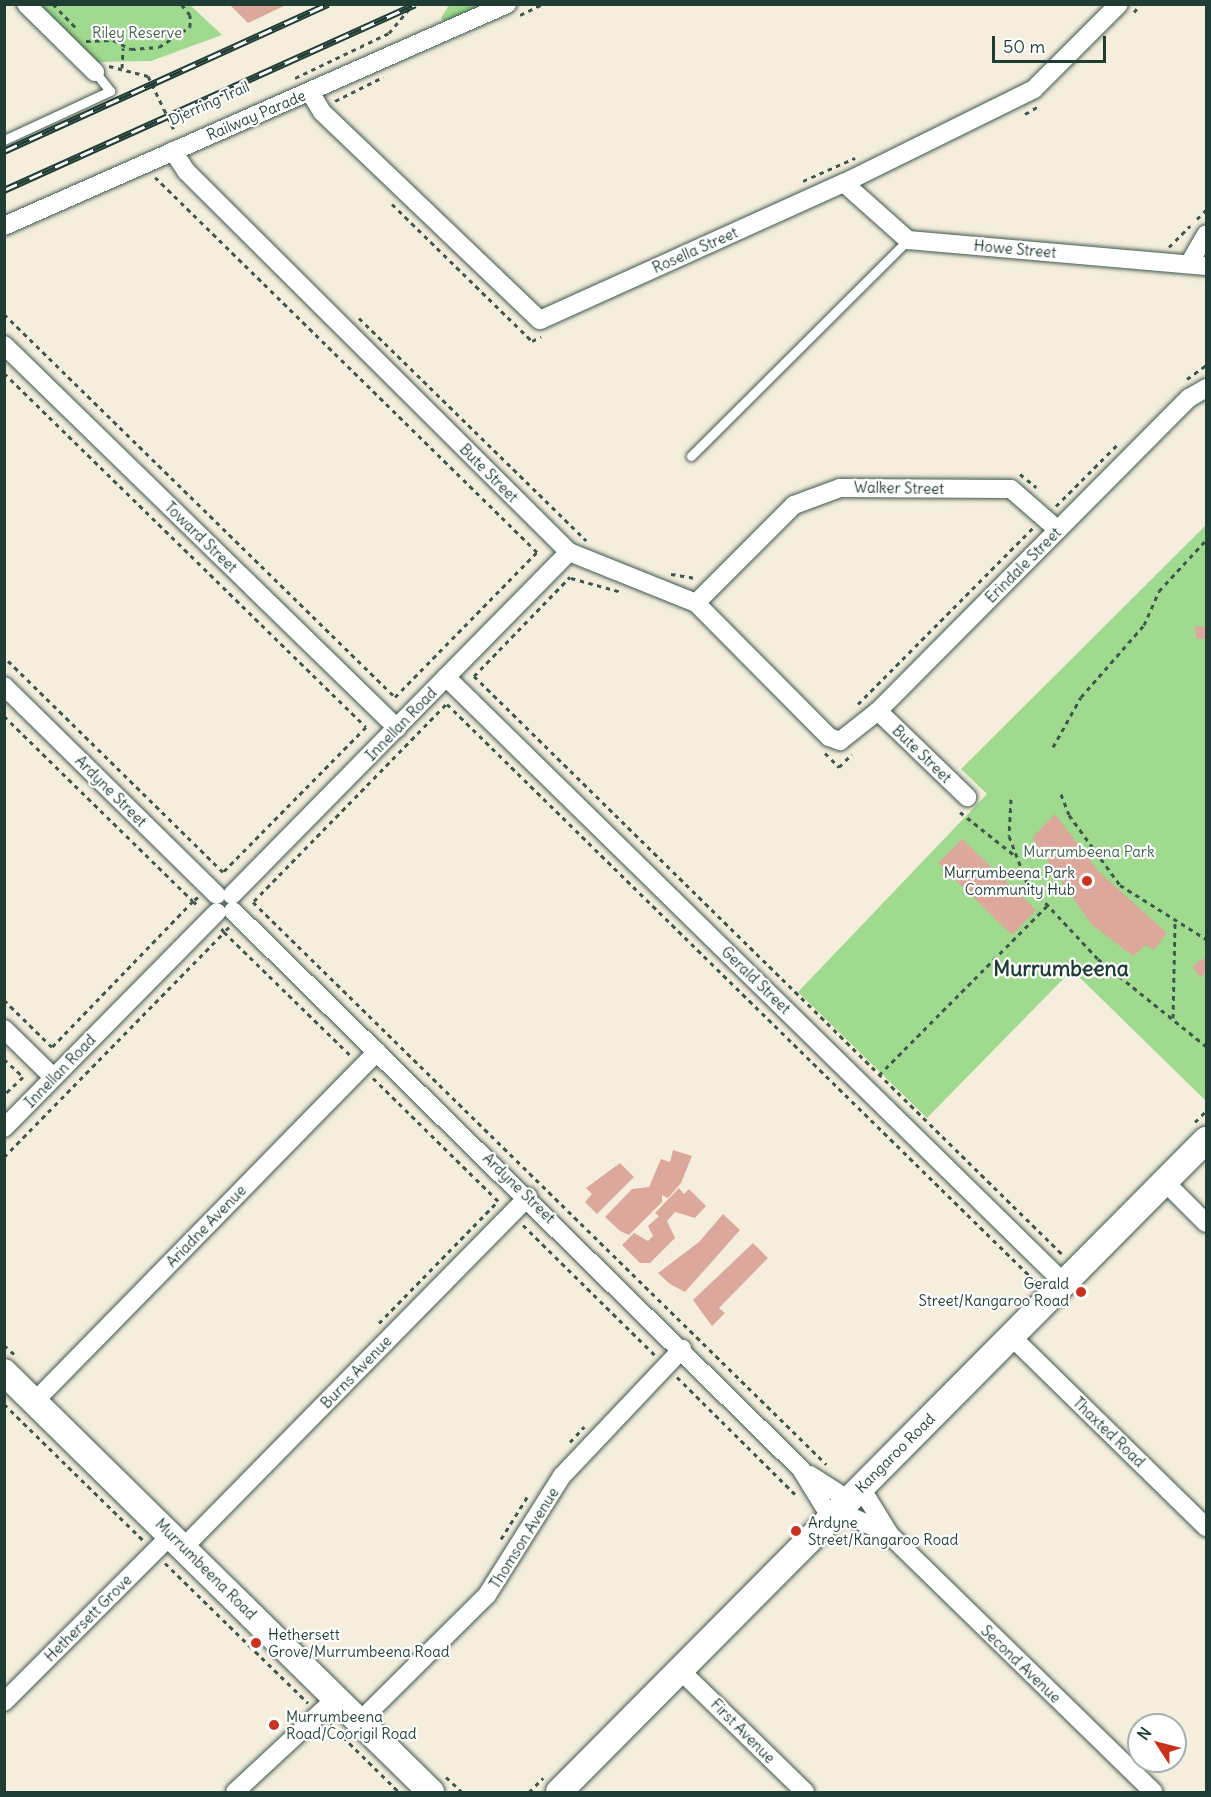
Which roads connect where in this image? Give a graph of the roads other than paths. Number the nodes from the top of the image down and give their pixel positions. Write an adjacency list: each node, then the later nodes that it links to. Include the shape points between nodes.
1 (26, 4): 4 (street)
2 (507, 4): 5 (street, Railway Parade)
3 (1119, 4): 8 (street, Rosella Street, via 1034,89)
4 (97, 69): 6 (lane, via 110,91)
5 (310, 92): 7 (street, Railway Parade); 8 (street, Rosella Street, via 322,112 540,320)
6 (4, 140)
7 (169, 144): 9 (street, Railway Parade); 17 (street, Bute Street, via 186,171)
8 (844, 183): 11 (street)
9 (4, 226)
10 (1206, 234): 12 (street)
11 (908, 240): 12 (street, Howe Street); 15 (lane)
12 (1198, 265)
13 (4, 345): 22 (street, Toward Street)
14 (1206, 388): 16 (street, Erindale Street, via 1189,398)
15 (691, 456)
16 (1058, 530): 18 (street, Walker Street, via 1011,489 840,488 794,505); 21 (street, Erindale Street)
17 (569, 552): 18 (street, Bute Street); 19 (street, Innellan Road)
18 (696, 603): 23 (street, Bute Street, via 829,736)
19 (446, 677): 22 (street, Innellan Road); 34 (street, Gerald Street)
20 (4, 686): 25 (street, Ardyne Street)
21 (878, 711): 23 (street, Erindale Street); 24 (street, Bute Street)
22 (397, 728): 25 (street, Innellan Road)
23 (840, 741)
24 (967, 797)
25 (225, 903): 27 (street, Ardyne Street); 28 (street, Innellan Road)
26 (4, 1029): 28 (street)
27 (377, 1052): 32 (street, Ardyne Street); 38 (street, Ariadne Avenue)
28 (53, 1077): 29 (street, Innellan Road)
29 (4, 1128)
30 (1206, 1140): 31 (street, Kangaroo Road)
31 (1165, 1182): 33 (street); 34 (street, Kangaroo Road)
32 (528, 1197): 36 (street, Ardyne Street); 43 (street, Burns Avenue)
33 (1206, 1224)
34 (1064, 1283): 35 (street, Kangaroo Road)
35 (1012, 1337): 40 (street, Kangaroo Road); 41 (street, Thaxted Road)
36 (682, 1349): 39 (street, Ardyne Street); 47 (street, Thomson Avenue, via 562,1476 487,1595)
37 (6, 1375): 38 (street, Murrumbeena Road)
38 (35, 1401): 43 (street, Murrumbeena Road)
39 (801, 1469): 40 (street, Ardyne Street); 40 (street, Ardyne Street)
40 (845, 1504): 42 (street, Second Avenue); 42 (street, Second Avenue); 44 (street, Kangaroo Road)
41 (1206, 1527)
42 (890, 1535): 52 (street, Second Avenue)
43 (178, 1540): 45 (street, Hethersett Grove); 46 (street, Murrumbeena Road)
44 (680, 1670): 50 (street, Kangaroo Road); 51 (street, First Avenue)
45 (4, 1702)
46 (329, 1703): 47 (street, Murrumbeena Road); 48 (street)
47 (360, 1721): 49 (street, Murrumbeena Road)
48 (236, 1792)
49 (431, 1792)
50 (559, 1792)
51 (805, 1792)
52 (1153, 1792)

